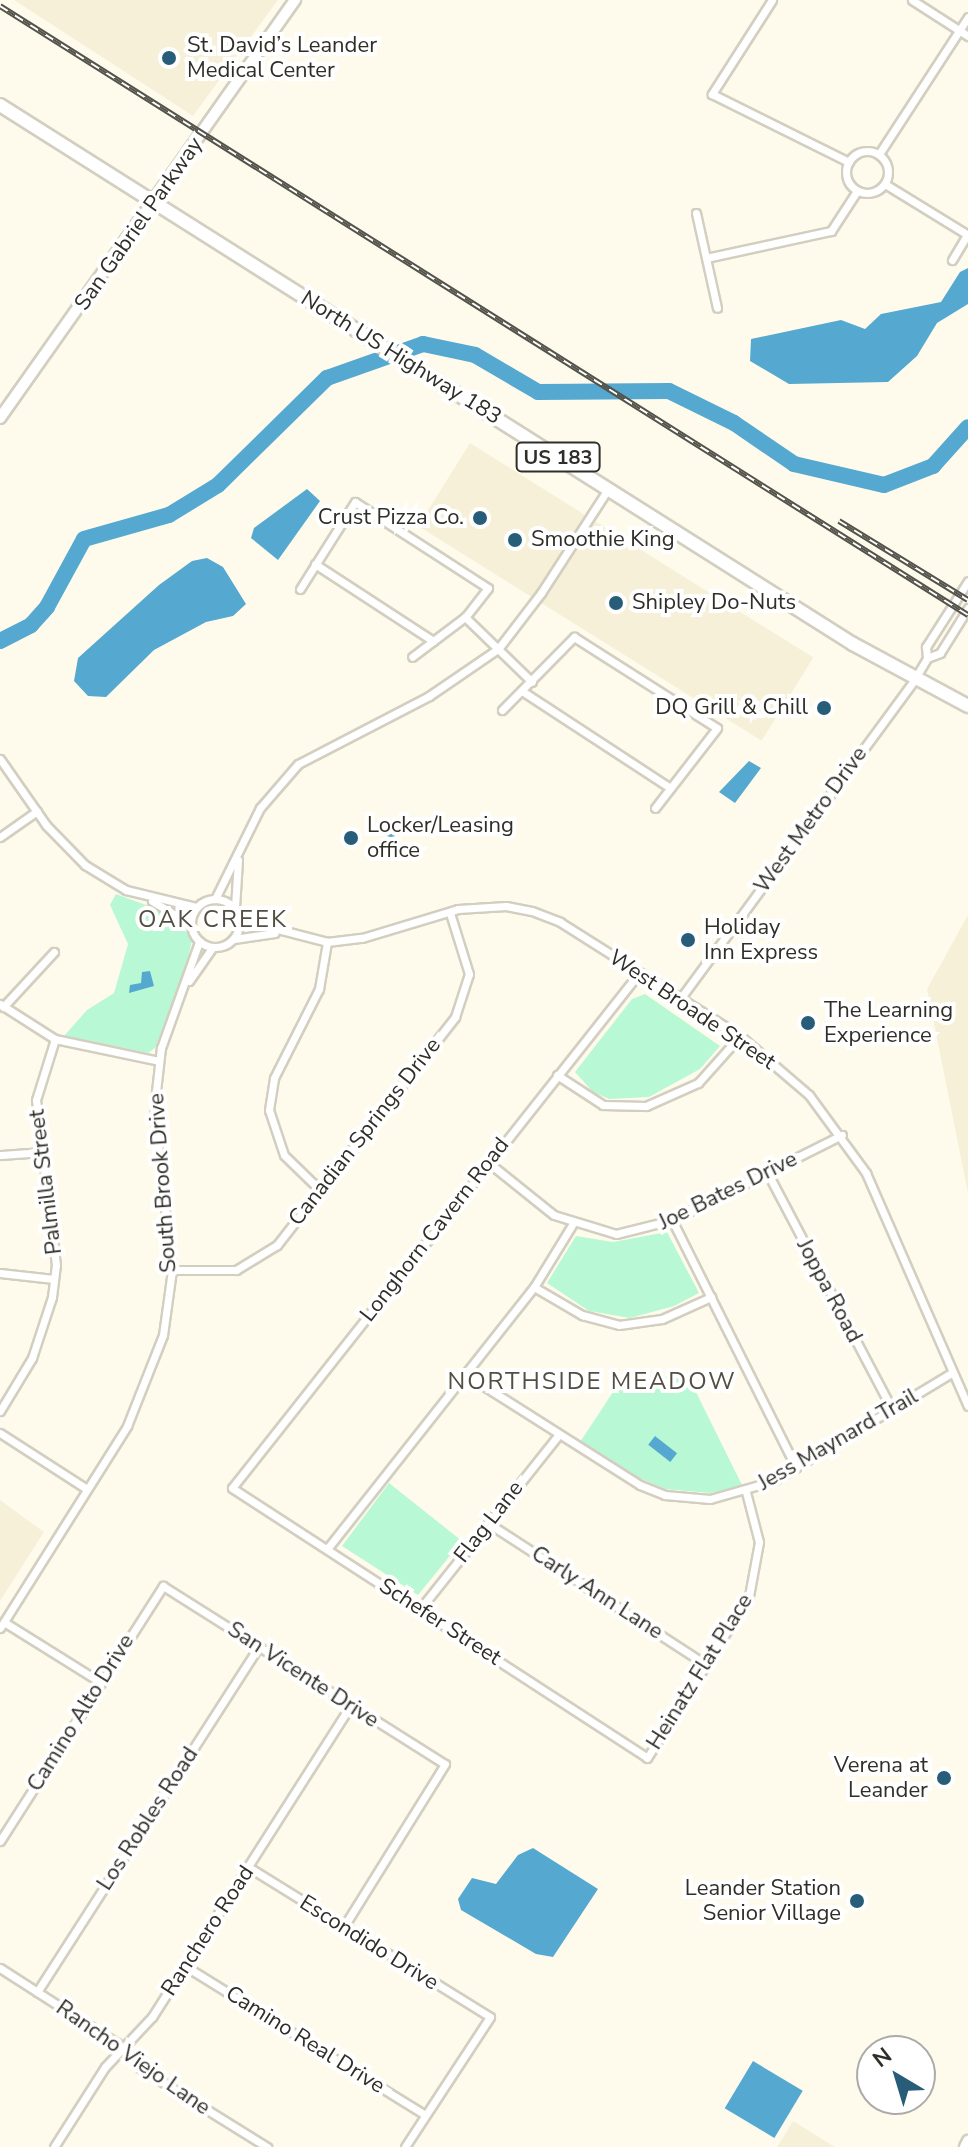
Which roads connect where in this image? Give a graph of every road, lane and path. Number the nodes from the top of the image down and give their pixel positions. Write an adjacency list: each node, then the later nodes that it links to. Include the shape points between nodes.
1 (295, 0): 6 (street, San Gabriel Parkway)
2 (304, 0): 6 (street, San Gabriel Parkway)
3 (772, 0): 11 (street, via 712,94)
4 (912, 0): 7 (street)
5 (968, 17): 7 (street)
6 (276, 30): 14 (street, San Gabriel Parkway)
7 (959, 31): 8 (street); 10 (street)
8 (968, 36)
9 (0, 105): 14 (main road, North US Highway 183 / US 183)
10 (879, 154): 11 (street, via 859,152); 12 (street, via 888,167)
11 (849, 162): 13 (street, via 846,175)
12 (885, 184): 13 (street, via 871,193); 16 (street)
13 (857, 191): 17 (street, via 831,231)
14 (155, 201): 20 (street, San Gabriel Parkway); 21 (main road, North US Highway 183 / US 183)
15 (696, 213): 17 (street)
16 (968, 235): 18 (street)
17 (706, 258): 19 (street)
18 (952, 260)
19 (717, 308)
20 (0, 418)
21 (608, 489): 28 (street); 31 (main road, North US Highway 183 / US 183)
22 (315, 564): 24 (street); 26 (street, via 355,502 488,588); 27 (street)
23 (968, 581): 30 (street, via 926,647)
24 (300, 589)
25 (968, 608): 30 (street, via 940,653)
26 (465, 617): 27 (street); 28 (street)
27 (433, 641): 29 (street)
28 (498, 649): 32 (street); 41 (street, via 429,696 298,764 260,808)
29 (412, 657)
30 (927, 658): 31 (street, West Metro Drive)
31 (914, 680): 34 (main road, North US Highway 183 / US 183); 57 (street, West Metro Drive)
32 (532, 682): 33 (street); 37 (street, via 574,637 717,728)
33 (522, 691): 35 (street); 37 (street)
34 (968, 706)
35 (502, 710)
36 (0, 759): 39 (street)
37 (670, 788): 38 (street)
38 (655, 808)
39 (37, 811): 40 (street); 42 (street, via 74,856)
40 (0, 837)
41 (239, 850): 43 (street); 45 (street)
42 (140, 895): 44 (street); 48 (street)
43 (215, 899): 44 (street); 45 (street)
44 (197, 907): 48 (street)
45 (235, 909): 47 (street)
46 (450, 913): 52 (street, West Broade Street, via 362,938); 55 (street, West Broade Street, via 506,906 532,911 560,922); 68 (street, Canadian Springs Drive, via 469,974 464,999)
47 (239, 919): 49 (street, West Broade Street); 50 (street)
48 (190, 924): 51 (street)
49 (279, 932): 50 (street, West Broade Street); 52 (street, West Broade Street)
50 (234, 939): 53 (street)
51 (199, 942): 53 (street); 56 (street, South Brook Drive)
52 (327, 942): 68 (street, via 319,989 274,1078 269,1110 284,1155)
53 (212, 948): 56 (street, South Brook Drive)
54 (54, 952): 58 (street)
55 (639, 973): 57 (street, West Broade Street); 62 (street, Longhorn Cavern Road)
56 (185, 986): 61 (street, South Brook Drive)
57 (680, 999): 59 (street, West Broade Street)
58 (2, 1005): 60 (street)
59 (740, 1036): 62 (street, via 698,1083 646,1106 603,1105); 63 (street, West Broade Street, via 809,1095)
60 (55, 1039): 61 (street); 64 (street, Palmilla Street, via 36,1100)
61 (159, 1061): 71 (street, South Brook Drive, via 154,1109)
62 (557, 1075): 66 (street, Longhorn Cavern Road)
63 (842, 1135): 67 (street, Joe Bates Drive); 76 (street, West Broade Street, via 866,1173)
64 (43, 1152): 65 (street); 73 (street, Palmilla Street)
65 (0, 1155)
66 (489, 1163): 70 (street, Joe Bates Drive); 84 (street, Longhorn Cavern Road)
67 (767, 1172): 69 (street, Joe Bates Drive); 79 (street, Joppa Road)
68 (320, 1190): 71 (street, Canadian Springs Drive, via 277,1245 258,1260 236,1270)
69 (672, 1220): 70 (street, Joe Bates Drive, via 616,1234); 75 (street)
70 (572, 1225): 74 (street)
71 (172, 1270): 85 (street, South Brook Drive, via 163,1335 145,1388)
72 (0, 1273): 73 (street)
73 (54, 1279): 80 (street, Palmilla Street, via 32,1358)
74 (534, 1287): 75 (street, via 582,1315 619,1325 662,1319); 77 (street)
75 (711, 1297): 83 (street)
76 (953, 1372): 78 (street, West Broade Street); 79 (street, Jess Maynard Trail)
77 (465, 1374): 82 (street, Jess Maynard Trail); 88 (street)
78 (968, 1406)
79 (892, 1409): 83 (street, Jess Maynard Trail)
80 (0, 1411)
81 (0, 1433): 85 (street)
82 (559, 1434): 86 (street, Jess Maynard Trail, via 620,1474 665,1495 710,1499); 87 (street, Flag Lane)
83 (796, 1468): 86 (street, Jess Maynard Trail)
84 (232, 1488): 88 (street, Schefer Street)
85 (87, 1489): 91 (street, South Brook Drive)
86 (746, 1492): 93 (street, Heinatz Flat Place, via 759,1542 758,1568 749,1596)
87 (488, 1523): 90 (street, Flag Lane); 93 (street, Carly Ann Lane)
88 (327, 1549): 90 (street, Schefer Street)
89 (163, 1586): 92 (street, San Vicente Drive); 94 (street, Camino Alto Drive)
90 (420, 1609): 96 (street, Schefer Street)
91 (2, 1625): 94 (street)
92 (259, 1646): 95 (street, San Vicente Drive); 102 (street, Los Robles Road)
93 (705, 1664): 96 (street, Heinatz Flat Place)
94 (100, 1682): 97 (street, Camino Alto Drive)
95 (350, 1706): 98 (street, Ranchero Road); 99 (street, San Vicente Drive, via 445,1764)
96 (647, 1758)
97 (0, 1841)
98 (250, 1868): 99 (street, Escondido Drive); 100 (street, Ranchero Road)
99 (343, 1928): 104 (street, Escondido Drive, via 490,2017)
100 (185, 1966): 103 (street, Ranchero Road, via 149,2022); 104 (street, Camino Real Drive)
101 (0, 1968): 102 (street, Rancho Viejo Lane)
102 (37, 1992): 103 (street, Rancho Viejo Lane)
103 (123, 2048): 106 (street, Ranchero Road); 107 (street, Rancho Viejo Lane, via 140,2068)
104 (425, 2115): 108 (street)
105 (968, 2141): 109 (street)
106 (55, 2147)
107 (267, 2147)
108 (405, 2147)
109 (965, 2147)

